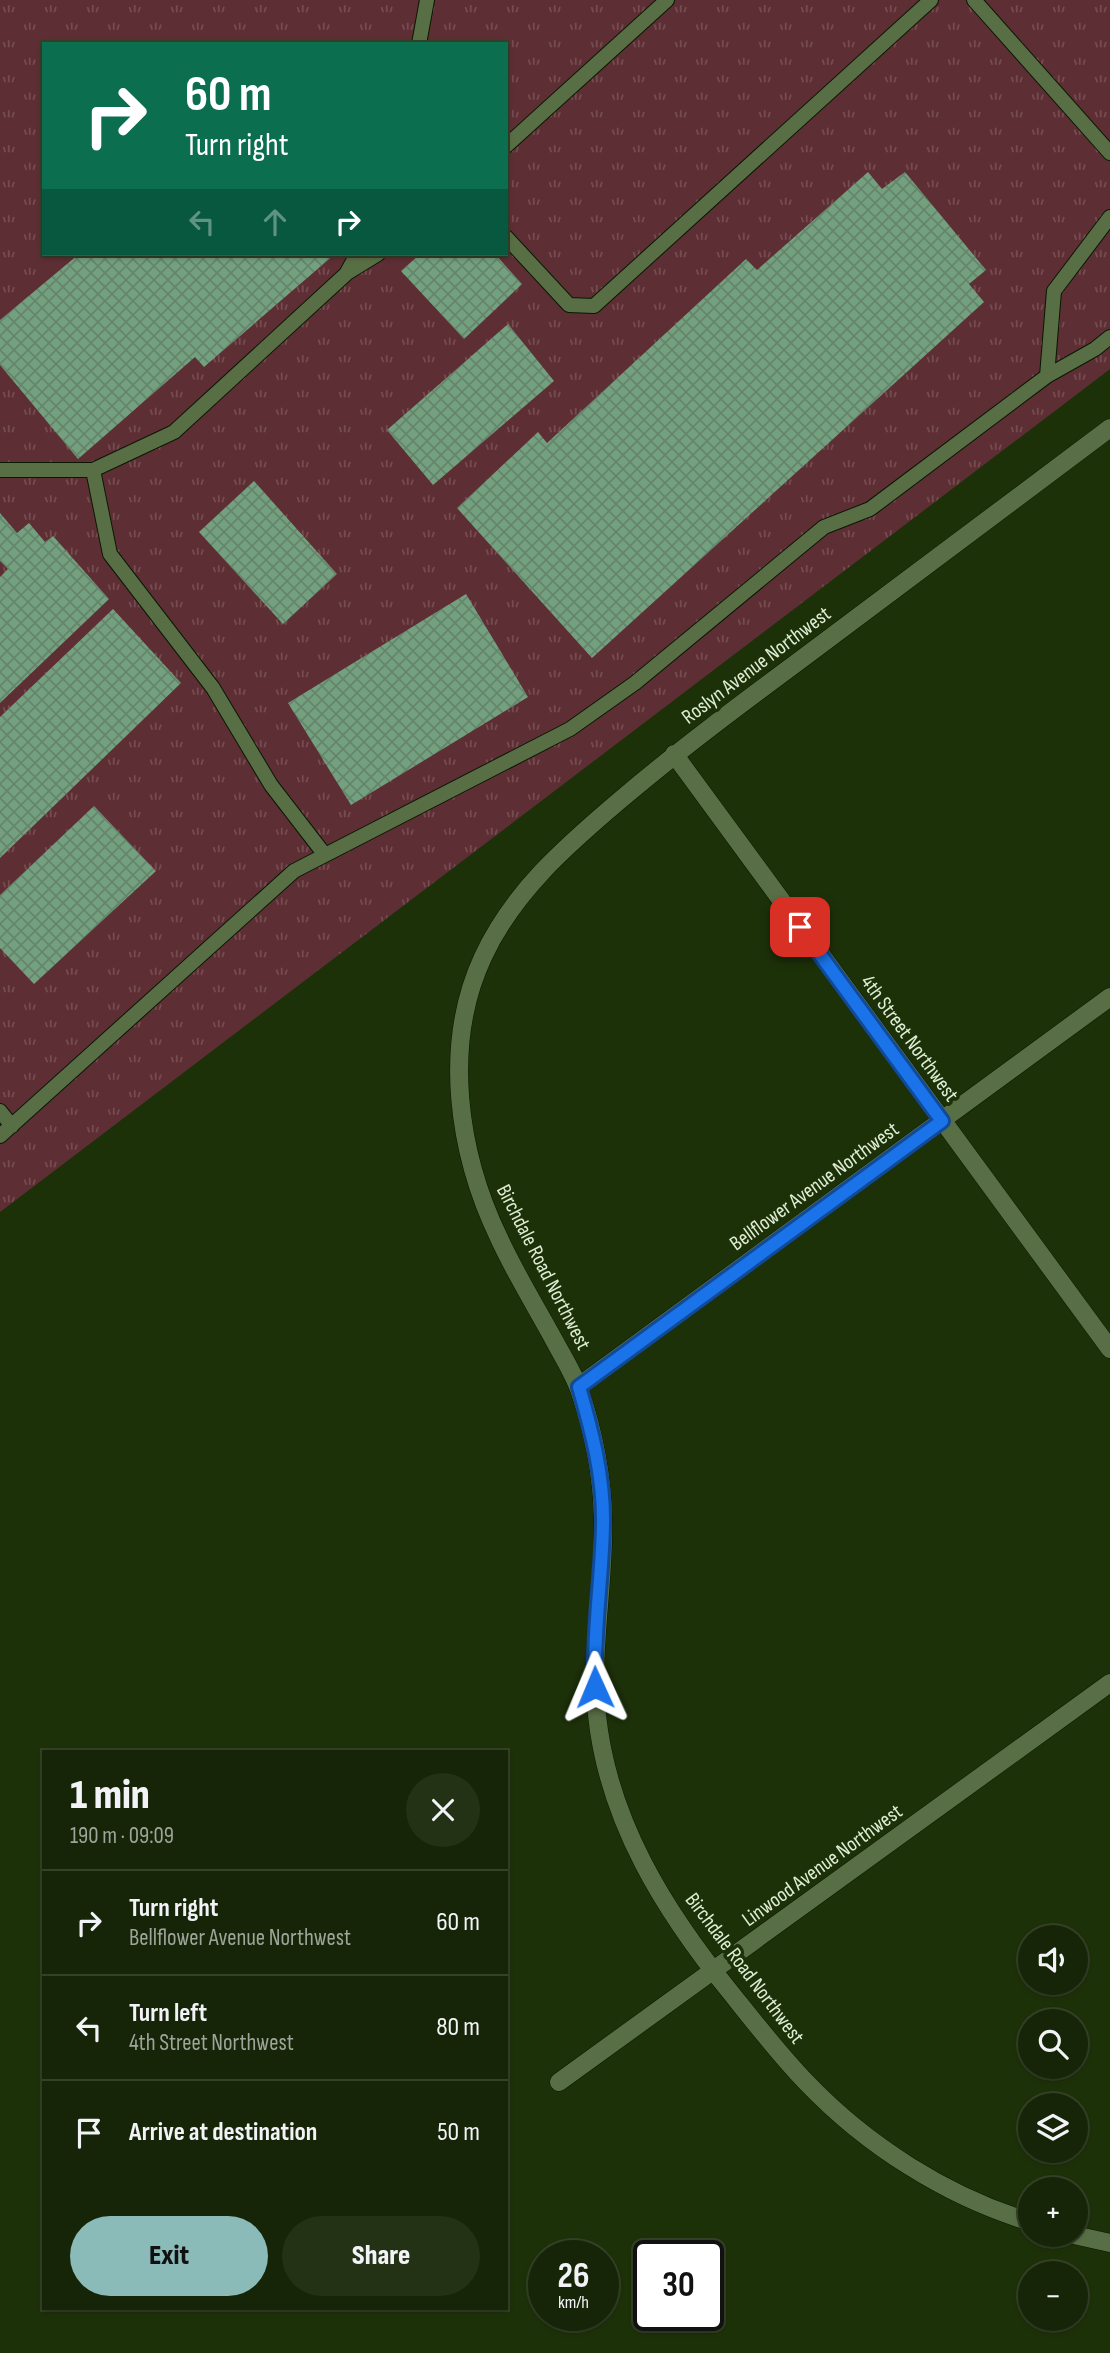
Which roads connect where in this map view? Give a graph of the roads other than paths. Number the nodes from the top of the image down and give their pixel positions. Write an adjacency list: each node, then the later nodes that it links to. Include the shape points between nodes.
1 (427, 0): 5 (lane)
2 (667, 0): 6 (lane)
3 (931, 0): 9 (lane, via 594,306 569,305)
4 (974, 0): 7 (lane)
5 (419, 42)
6 (508, 144)
7 (1110, 153)
8 (1110, 217): 14 (lane, via 1054,291)
9 (508, 239)
10 (356, 256): 12 (lane)
11 (375, 256): 12 (lane)
12 (346, 274): 17 (lane, via 174,432)
13 (1110, 337): 14 (lane)
14 (1047, 376): 19 (lane, via 870,509 824,527 635,683 570,729)
15 (1110, 428): 18 (street, Roslyn Avenue Northwest)
16 (0, 470): 17 (lane)
17 (93, 470): 19 (lane, via 110,554 213,688 271,785)
18 (674, 754): 20 (street, Roslyn Avenue Northwest, via 566,846 531,883 484,954); 23 (street, 4th Street Northwest)
19 (325, 855): 24 (lane, via 295,871)
20 (473, 981): 27 (street, Birchdale Road Northwest, via 462,1031 459,1085 464,1138 498,1237)
21 (1110, 997): 23 (street, Bellflower Avenue Northwest)
22 (0, 1111): 24 (lane)
23 (942, 1121): 26 (street, 4th Street Northwest); 27 (street, Bellflower Avenue Northwest)
24 (12, 1126): 25 (lane)
25 (0, 1136)
26 (1110, 1349)
27 (579, 1387): 29 (street, Birchdale Road Northwest, via 595,1445 602,1509 594,1661 605,1767 635,1852)
28 (1110, 1683): 29 (street, Linwood Avenue Northwest)
29 (714, 1972): 30 (street, Linwood Avenue Northwest); 31 (street, Birchdale Road Northwest, via 776,2048 840,2114 919,2172)
30 (559, 2082)
31 (1018, 2217)
32 (1088, 2238): 33 (street)
33 (1110, 2243)

